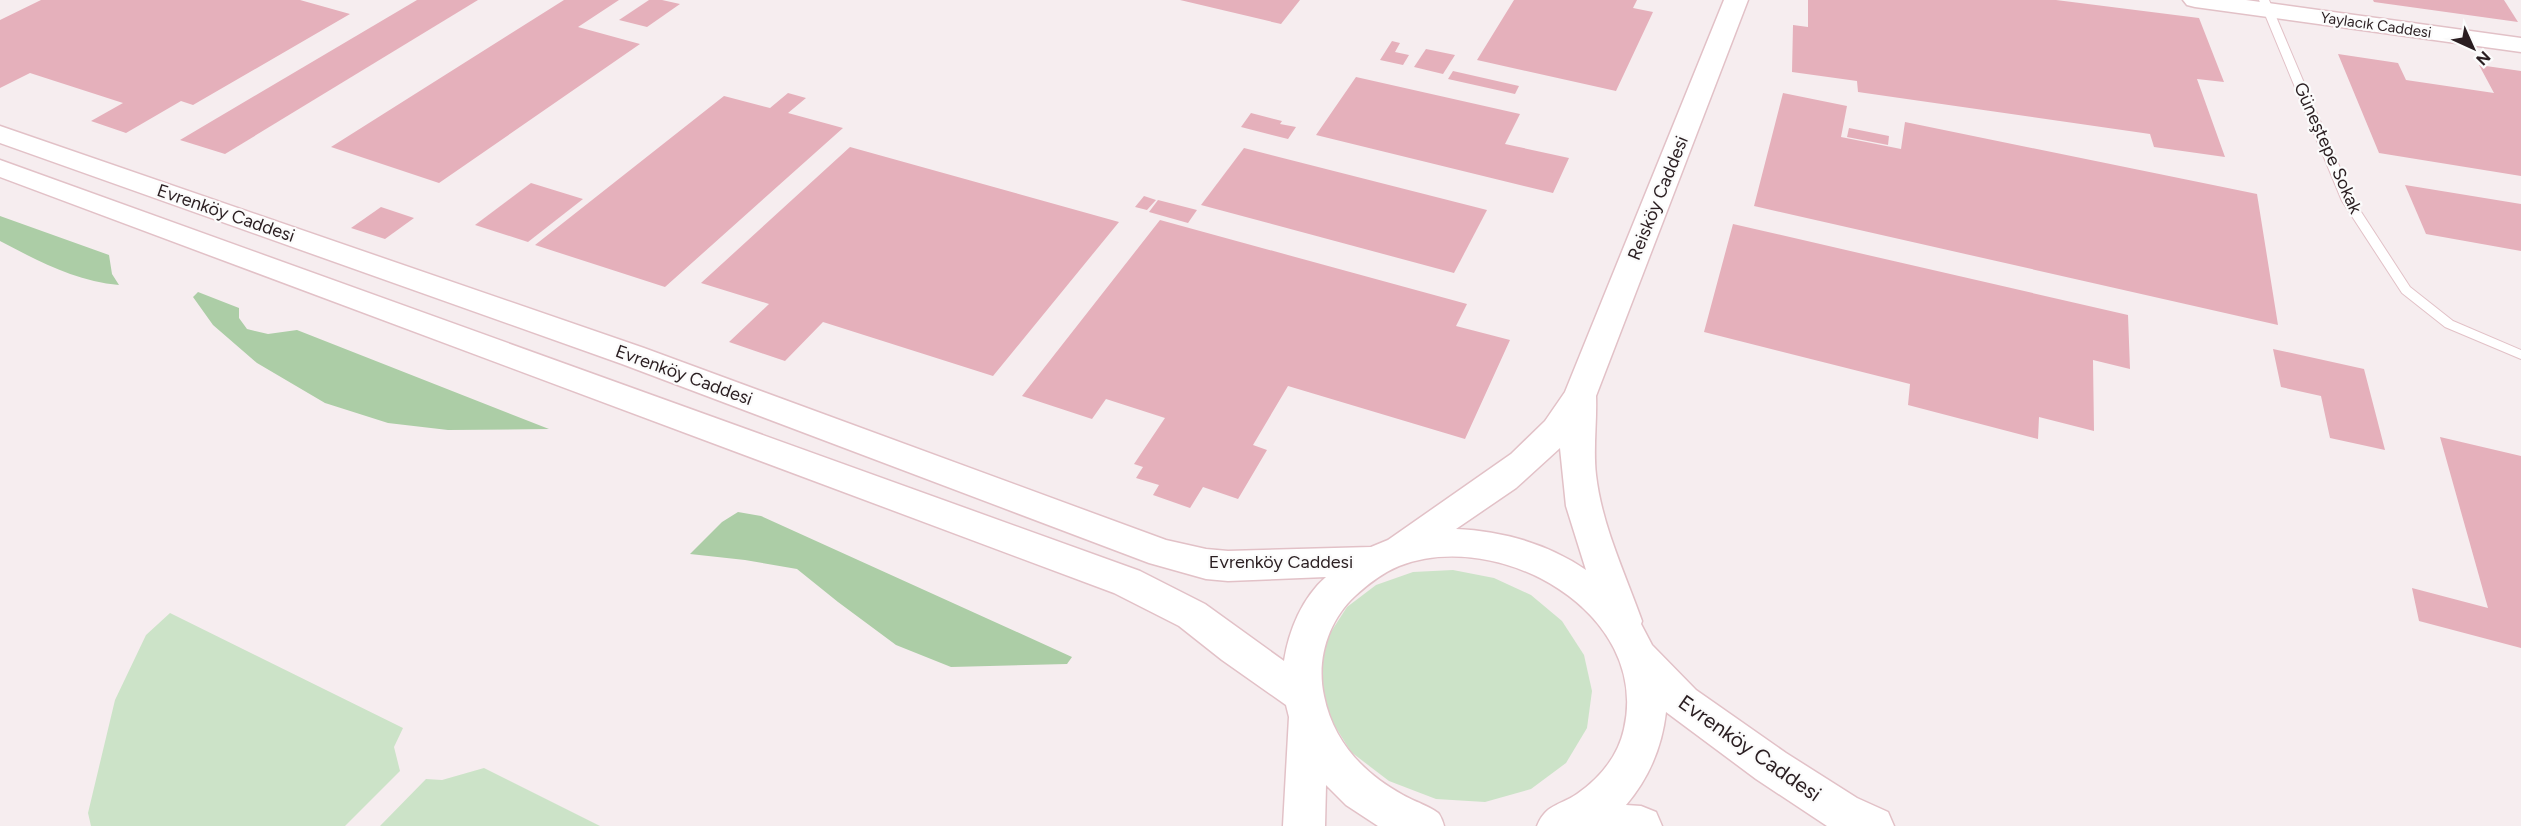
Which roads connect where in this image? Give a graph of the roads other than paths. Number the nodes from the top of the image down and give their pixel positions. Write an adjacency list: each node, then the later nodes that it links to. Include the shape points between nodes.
1 (1736, 0): 8 (main road, Reisköy Caddesi)
2 (2195, 0): 3 (main road, Yaylacık Caddesi)
3 (2266, 5): 4 (main road, Yaylacık Caddesi); 7 (lane, Güneştepe Sokak, via 2348,201 2406,290 2449,324)
4 (2521, 45)
5 (0, 134): 9 (main road, Evrenköy Caddesi, via 633,356 1162,553 1228,566)
6 (0, 168): 11 (main road, Evrenköy Caddesi, via 1127,582 1192,615)
7 (2521, 356)
8 (1580, 395): 9 (main road, Reisköy Caddesi, via 1557,430 1508,474); 10 (main road, Reisköy Caddesi, via 1577,450 1582,495)
9 (1384, 558): 10 (main road, Evrenköy Caddesi, via 1432,544 1457,543 1498,547 1531,557 1576,580 1613,614); 11 (main road, Reisköy Caddesi, via 1348,579 1320,611 1304,651 1301,672)
10 (1632, 645): 12 (main road, Reisköy Caddesi, via 1645,678 1648,701 1641,748 1616,788 1597,805); 16 (main road, Evrenköy Caddesi, via 1682,702 1771,766 1842,812)
11 (1306, 706): 13 (main road, Reisköy Caddesi); 14 (main road, via 1319,741 1353,784 1376,802)
12 (1566, 823): 15 (main road)
13 (1304, 826)
14 (1423, 826)
15 (1641, 826)
16 (1873, 826)

